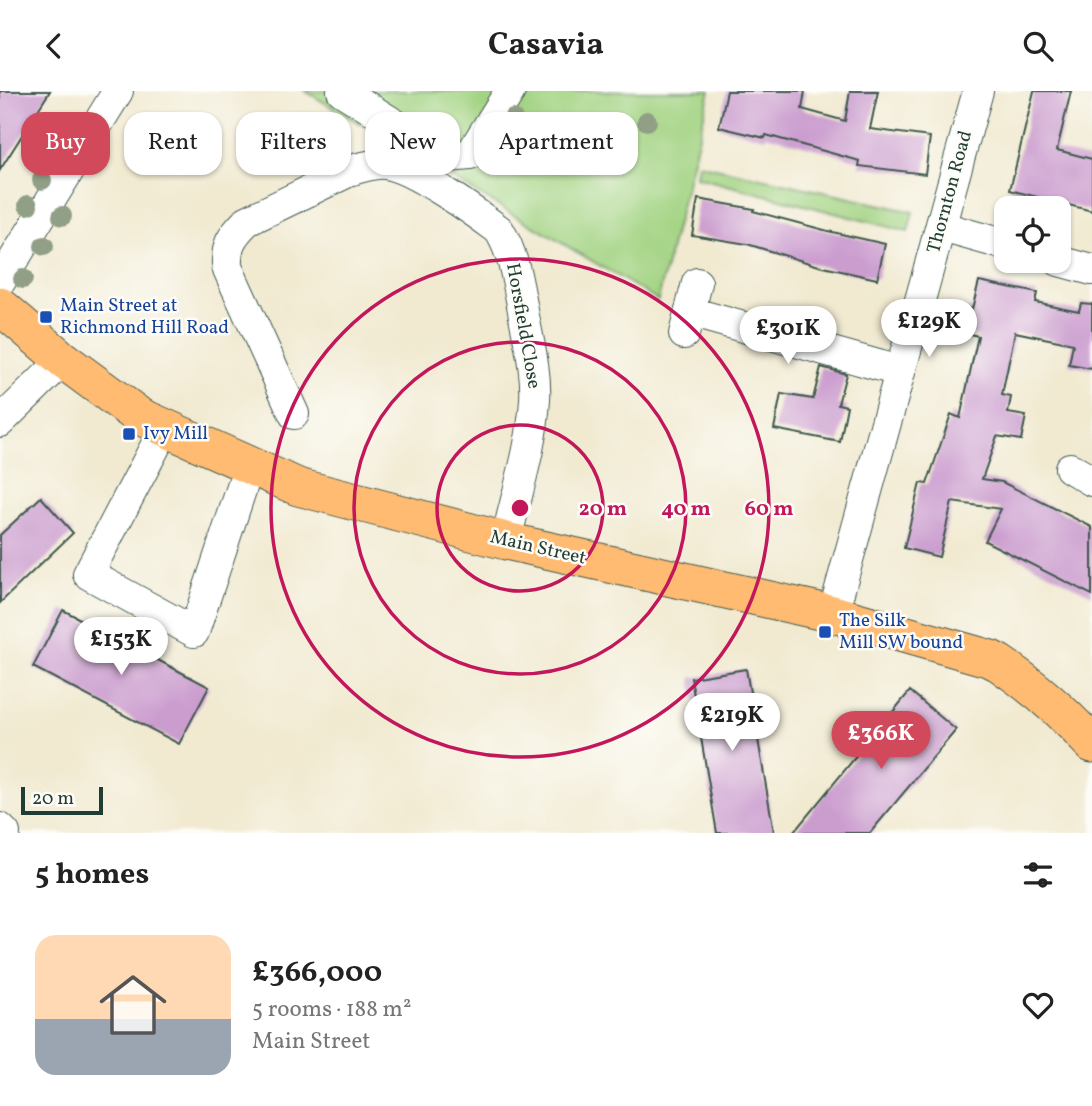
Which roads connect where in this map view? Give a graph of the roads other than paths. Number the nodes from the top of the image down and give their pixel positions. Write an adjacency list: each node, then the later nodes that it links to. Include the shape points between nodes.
1 (118, 91): 9 (street)
2 (342, 91): 3 (street, via 447,157 470,155)
3 (510, 91)
4 (973, 92): 5 (street, Thornton Road)
5 (942, 227): 6 (street); 13 (street, Thornton Road)
6 (994, 242)
7 (1071, 264): 8 (street)
8 (1092, 270)
9 (0, 282)
10 (697, 283): 13 (street, via 687,323)
11 (0, 306): 12 (main road, Main Street)
12 (63, 360): 15 (street); 16 (main road, Main Street, via 139,416)
13 (899, 371): 19 (street, Thornton Road)
14 (294, 414): 18 (street, Horsfield Close, via 227,267 226,250 247,221 352,170 383,164 402,168 499,230 514,265 535,399)
15 (0, 422)
16 (165, 428): 17 (main road, Main Street); 17 (street, via 88,573 194,632)
17 (249, 466): 18 (main road, Main Street, via 298,487)
18 (506, 541): 19 (main road, Main Street)
19 (833, 614): 20 (main road, Main Street, via 999,663 1048,698)
20 (1092, 744)
21 (0, 828): 22 (street)
22 (5, 833)

